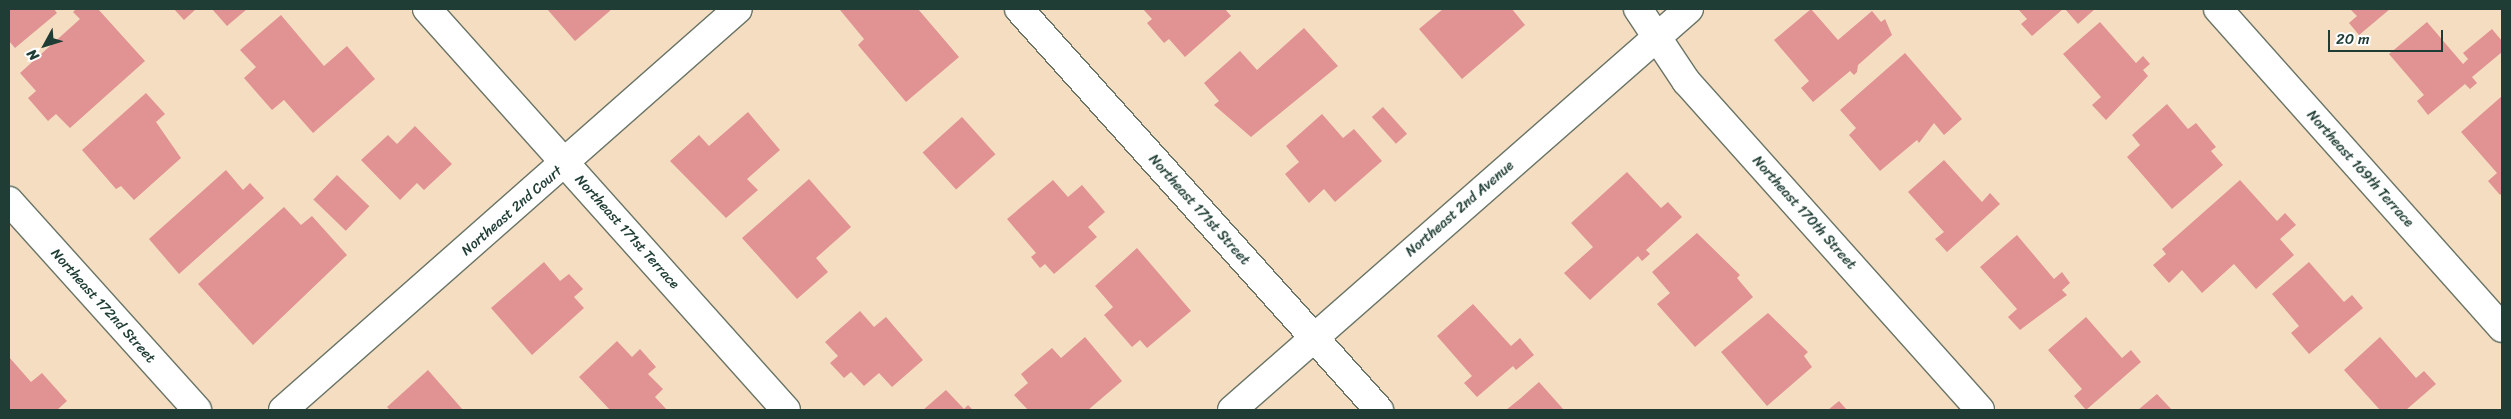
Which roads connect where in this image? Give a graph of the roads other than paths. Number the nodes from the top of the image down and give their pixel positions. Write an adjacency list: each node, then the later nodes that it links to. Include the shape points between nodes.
1 (427, 9): 8 (street, Northeast 171st Terrace)
2 (738, 9): 8 (street, Northeast 2nd Court)
3 (1019, 9): 11 (street, Northeast 171st Street)
4 (1638, 9): 7 (street, Northeast 170th Street)
5 (1689, 9): 7 (street, Northeast 2nd Avenue)
6 (2218, 9): 10 (street, Northeast 169th Terrace)
7 (1656, 37): 11 (street, Northeast 2nd Avenue); 17 (street, Northeast 170th Street, via 1686,81)
8 (566, 163): 13 (street, Northeast 2nd Court); 14 (street, Northeast 171st Terrace)
9 (9, 201): 12 (street, Northeast 172nd Street)
10 (2502, 328)
11 (1314, 338): 15 (street, Northeast 2nd Avenue); 16 (street, Northeast 171st Street)
12 (197, 410)
13 (283, 410)
14 (786, 410)
15 (1232, 410)
16 (1379, 410)
17 (1980, 410)

